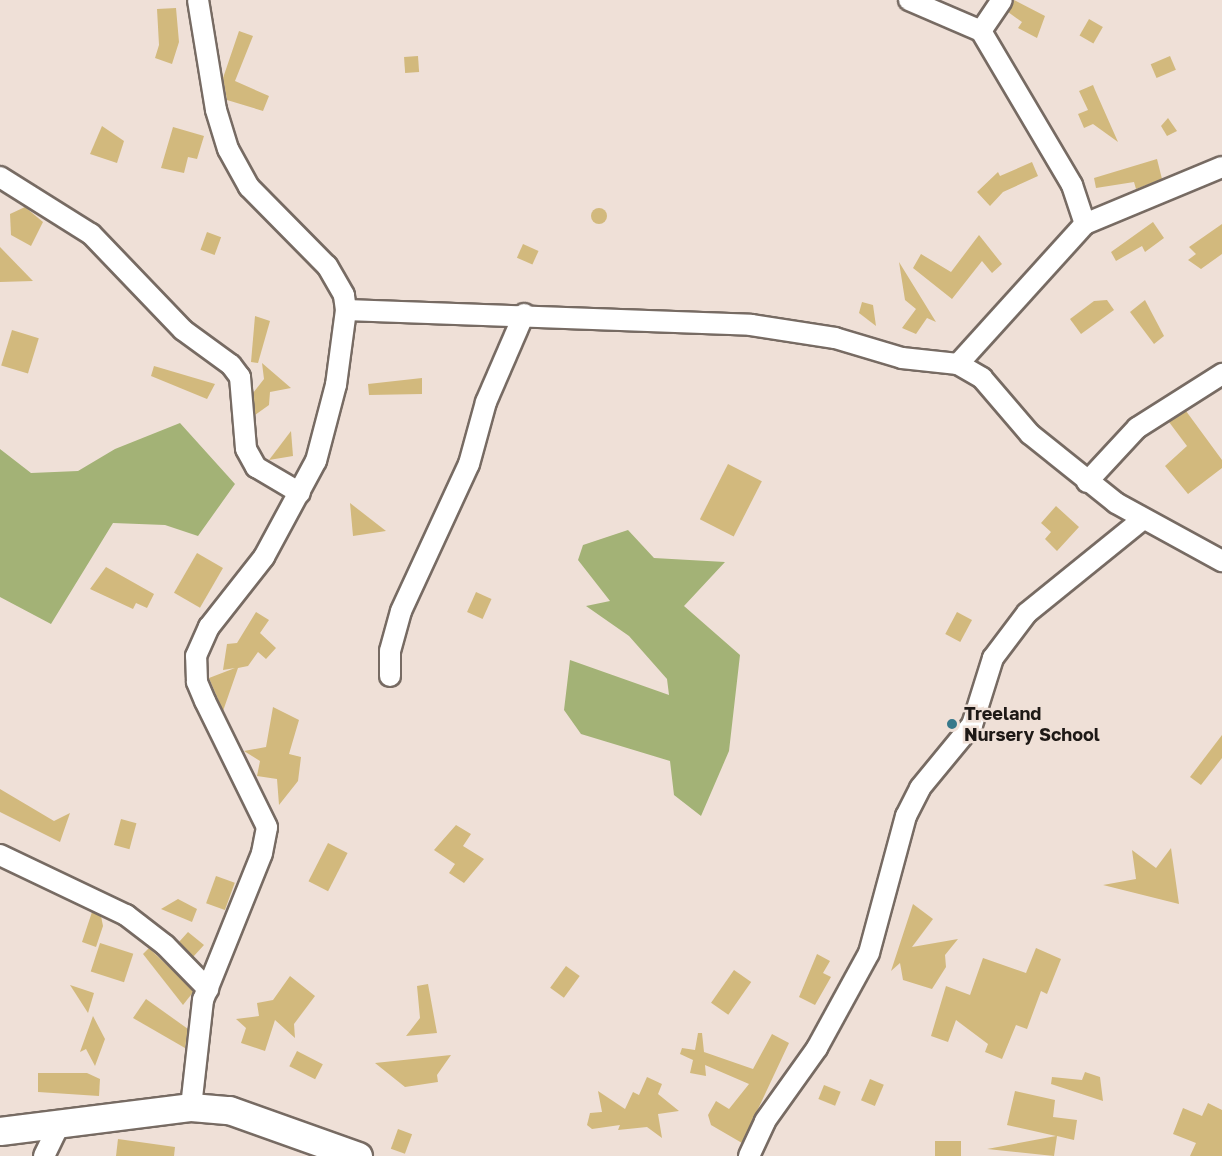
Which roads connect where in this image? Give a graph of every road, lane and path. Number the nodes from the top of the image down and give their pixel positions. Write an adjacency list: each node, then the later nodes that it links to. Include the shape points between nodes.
1 (198, 0): 8 (street, via 216,110 228,149 249,187 327,266 344,295)
2 (909, 0): 4 (street)
3 (1002, 0): 4 (street)
4 (981, 31): 7 (street, via 1072,185)
5 (1222, 167): 7 (street)
6 (0, 177): 13 (street, via 91,234 169,316 231,365 240,377 246,449 256,467)
7 (1084, 224): 10 (street)
8 (346, 310): 9 (street); 13 (street, via 325,438)
9 (524, 314): 10 (street, via 790,329 902,358); 16 (street, via 486,402 468,464 401,611 390,651)
10 (958, 364): 12 (street, via 982,378 1030,434)
11 (1222, 374): 12 (street, via 1137,428)
12 (1087, 482): 14 (street)
13 (300, 493): 18 (street, via 264,557 204,635 196,656 197,682 204,701 267,827 262,853)
14 (1142, 520): 15 (street); 24 (street, via 1027,613 993,658 972,725 920,788 906,816 869,953 817,1048 765,1121)
15 (1222, 561)
16 (390, 676)
17 (0, 855): 18 (street, via 126,915 165,945)
18 (208, 989): 19 (street, via 199,1016)
19 (191, 1107): 20 (street); 23 (street, via 229,1110)
20 (59, 1125): 21 (street); 22 (street)
21 (0, 1131)
22 (44, 1156)
23 (358, 1156)
24 (749, 1156)

